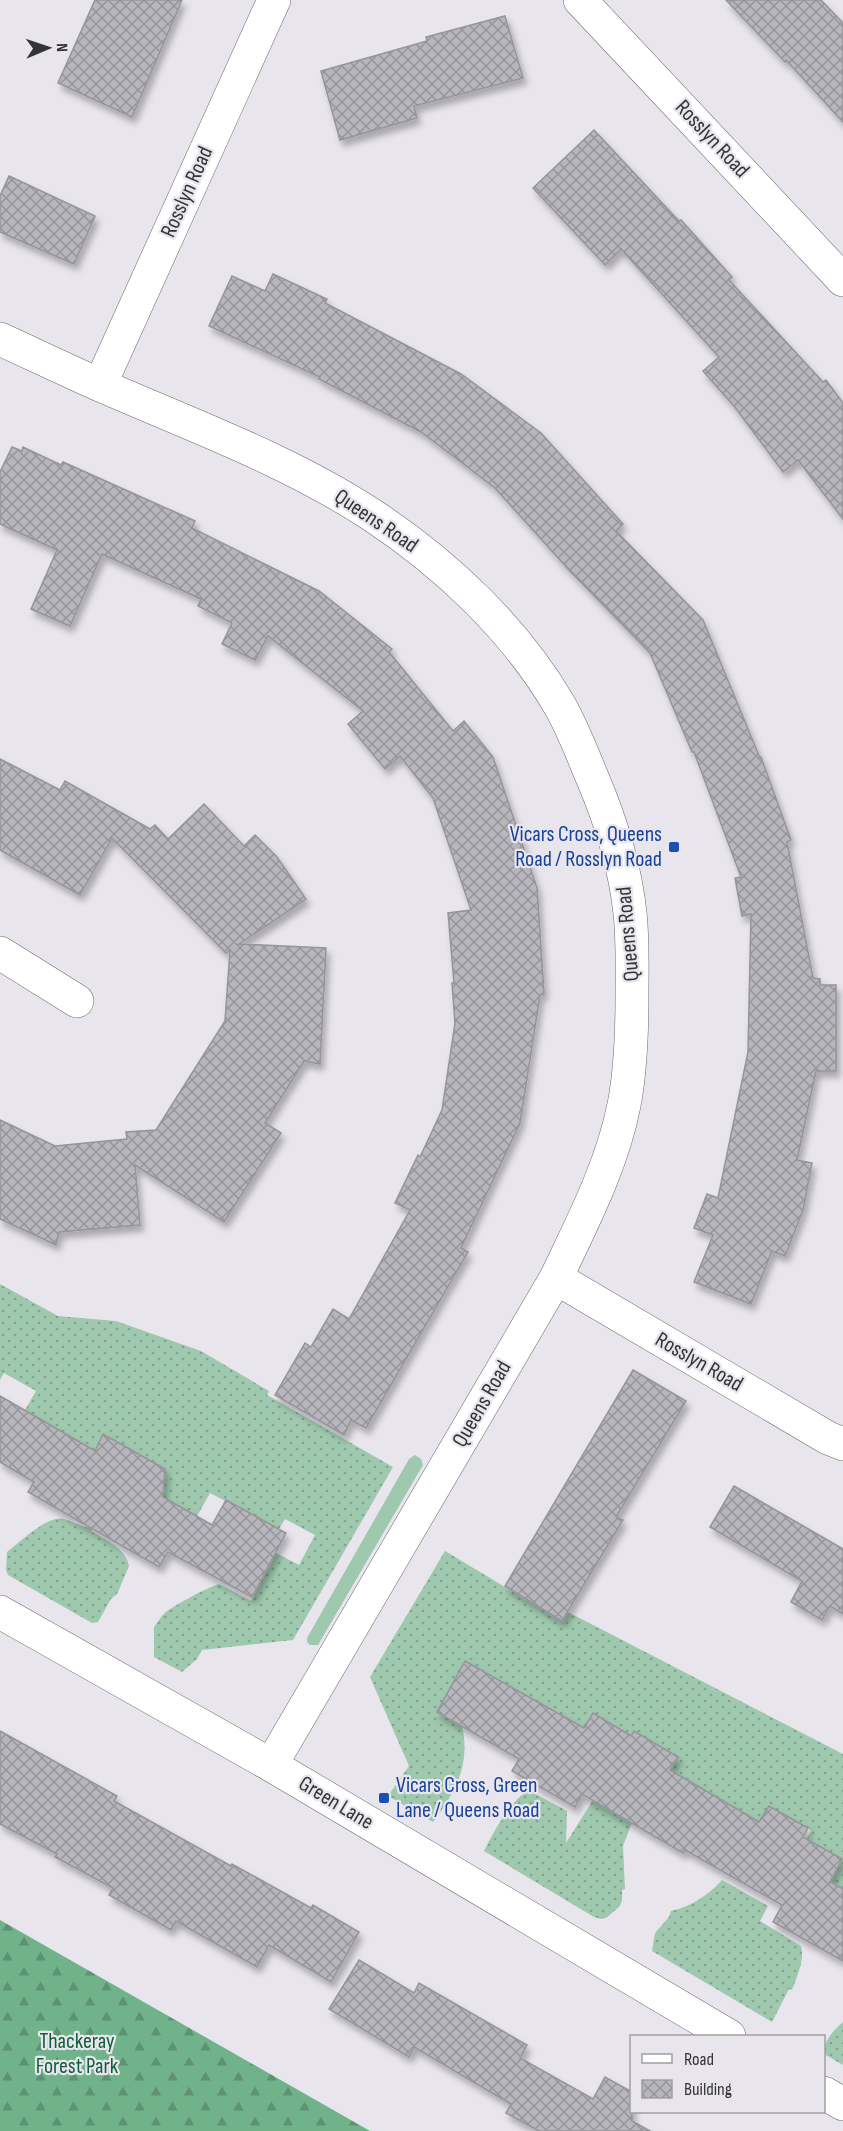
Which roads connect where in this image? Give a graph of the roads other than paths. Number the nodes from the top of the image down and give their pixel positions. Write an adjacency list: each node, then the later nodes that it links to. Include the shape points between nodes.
1 (274, 0): 5 (street, Rosslyn Road)
2 (580, 0): 3 (street, Rosslyn Road)
3 (843, 280)
4 (0, 339): 5 (street, Queens Road)
5 (100, 385): 8 (street, Queens Road, via 325,487 393,530 486,610 560,706 605,808 620,862 630,911 633,974 632,1042 624,1104 594,1195)
6 (0, 953): 7 (street)
7 (77, 1001)
8 (556, 1278): 9 (street, Rosslyn Road); 11 (street, Queens Road)
9 (843, 1444)
10 (0, 1612): 11 (street, Green Lane)
11 (271, 1765): 12 (street, Green Lane)
12 (726, 2035)
13 (825, 2094): 14 (street)
14 (843, 2104)

